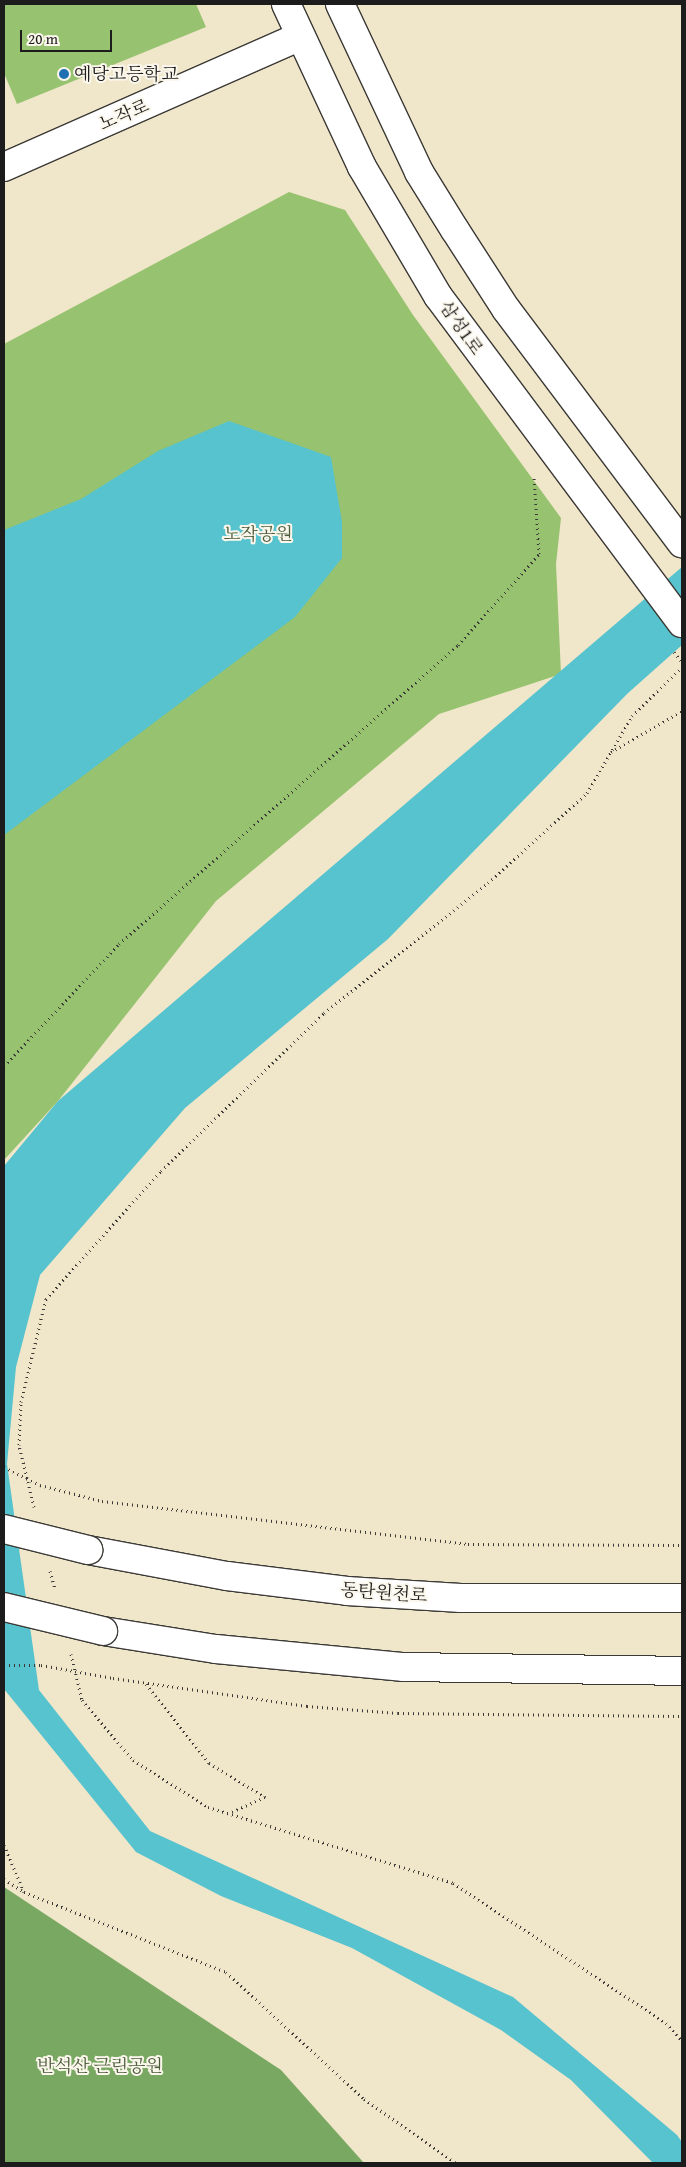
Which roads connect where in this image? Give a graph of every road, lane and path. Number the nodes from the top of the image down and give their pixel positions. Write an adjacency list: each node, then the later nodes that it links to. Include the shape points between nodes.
1 (286, 4): 3 (street, 삼성1로)
2 (340, 4): 6 (street, via 419,172 506,309)
3 (299, 38): 4 (street, 노작로); 7 (street, 삼성1로, via 362,167 438,296)
4 (4, 167)
5 (533, 472): 11 (path, via 538,554 464,638 118,944)
6 (682, 543)
7 (682, 623)
8 (682, 667): 10 (path, via 632,716)
9 (682, 712): 10 (path)
10 (611, 752): 13 (path, via 587,793 488,883 324,1013 161,1171 46,1299 21,1402 19,1446)
11 (4, 1066)
12 (4, 1467): 15 (path, bridge, via 16,1469 40,1485 102,1501 459,1544)
13 (36, 1511)
14 (4, 1529): 18 (street, 동탄원천로, bridge, via 88,1550 227,1576 347,1591 461,1598)
15 (682, 1544)
16 (50, 1568): 17 (path)
17 (57, 1596)
18 (682, 1598)
19 (4, 1607): 22 (street, bridge, via 103,1631 216,1649 404,1667)
20 (68, 1643): 25 (path, via 82,1700 132,1760 208,1807)
21 (4, 1665): 23 (path, bridge, via 41,1665)
22 (682, 1671)
23 (146, 1683): 24 (path, via 307,1706 398,1713); 25 (path, via 209,1763 265,1797)
24 (682, 1716)
25 (228, 1814): 29 (path, via 453,1883 666,2023)
26 (4, 1846): 28 (path)
27 (4, 1879): 28 (path)
28 (24, 1892): 30 (path, via 226,1972 364,2099)
29 (682, 2041)
30 (456, 2163)

